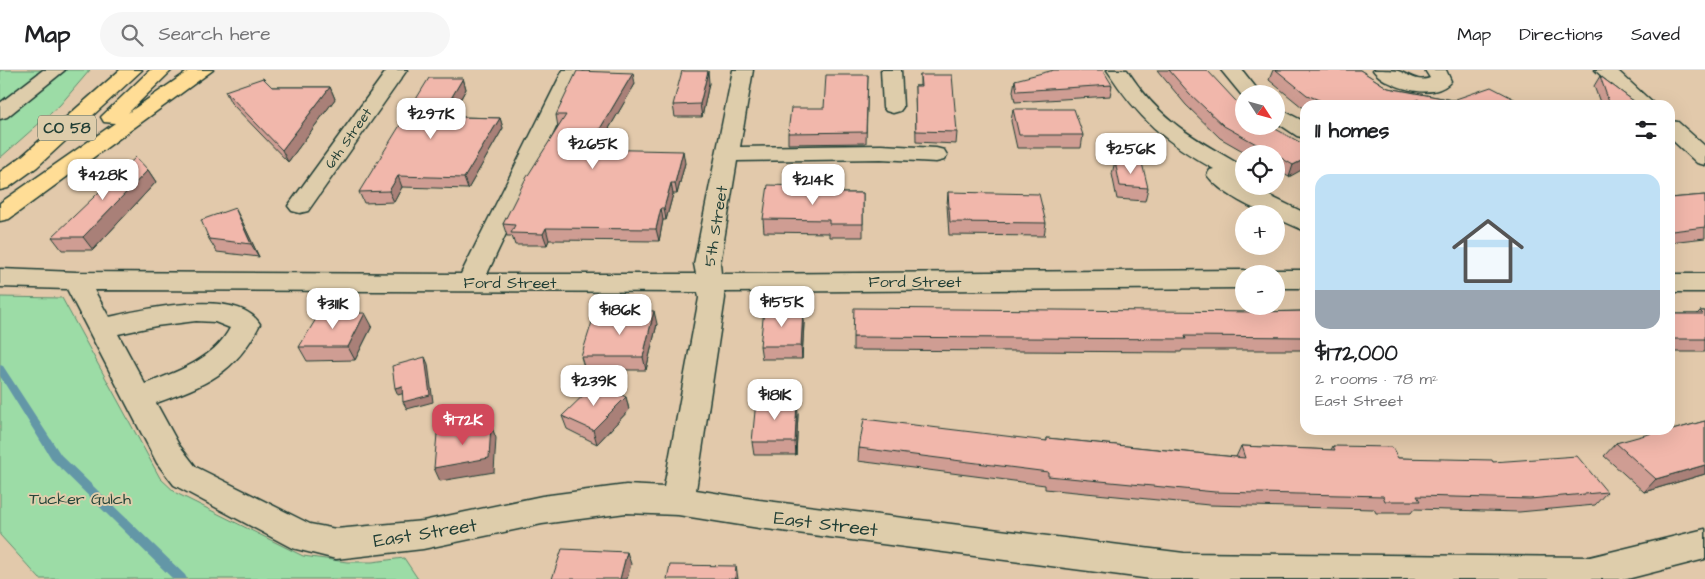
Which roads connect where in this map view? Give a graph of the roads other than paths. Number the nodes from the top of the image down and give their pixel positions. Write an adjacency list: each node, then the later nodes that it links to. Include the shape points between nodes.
1 (55, 70): 20 (street)
2 (109, 70): 25 (highway)
3 (132, 70): 25 (highway, CO 58)
4 (162, 70): 36 (highway, CO 58, via 89,139)
5 (203, 70): 36 (highway)
6 (396, 70): 34 (street, 6th Street)
7 (573, 70): 43 (street)
8 (744, 70): 29 (street, 5th Street)
9 (891, 70): 19 (street)
10 (1117, 70): 26 (street, via 1157,120)
11 (1231, 70): 16 (street)
12 (1383, 70): 13 (street, via 1425,87 1441,82)
13 (1435, 70)
14 (1605, 70): 17 (street)
15 (1624, 70): 18 (street)
16 (1244, 85)
17 (1639, 100)
18 (1658, 100)
19 (893, 107)
20 (0, 113)
21 (1675, 116): 27 (street)
22 (1285, 119): 23 (street)
23 (1300, 128)
24 (1675, 131): 27 (street)
25 (62, 132): 32 (highway, CO 58)
26 (1191, 147): 31 (street); 37 (street, via 1197,157 1234,188)
27 (1701, 149): 28 (street)
28 (1675, 150)
29 (728, 154): 30 (street); 44 (street, 5th Street, via 707,264)
30 (936, 154)
31 (1235, 172)
32 (0, 184)
33 (1278, 195): 35 (street)
34 (300, 206)
35 (1300, 206)
36 (0, 213)
37 (1300, 221)
38 (0, 278): 42 (street, Ford Street)
39 (1235, 279): 44 (street, Ford Street)
40 (1285, 279): 41 (street)
41 (1300, 279)
42 (76, 281): 43 (street, Ford Street); 47 (street, East Street)
43 (470, 282): 44 (street, Ford Street)
44 (709, 283): 49 (street, 5th Street, via 712,298)
45 (1675, 283): 46 (street)
46 (1705, 283)
47 (102, 328): 48 (street, East Street); 48 (street, via 183,312 235,316 246,324 240,340 198,376)
48 (138, 398): 49 (street, East Street, via 168,454 185,476 304,538 336,544 423,535 542,510 626,499)
49 (678, 501): 50 (street, East Street, via 1184,568 1590,572)
50 (1705, 544)

